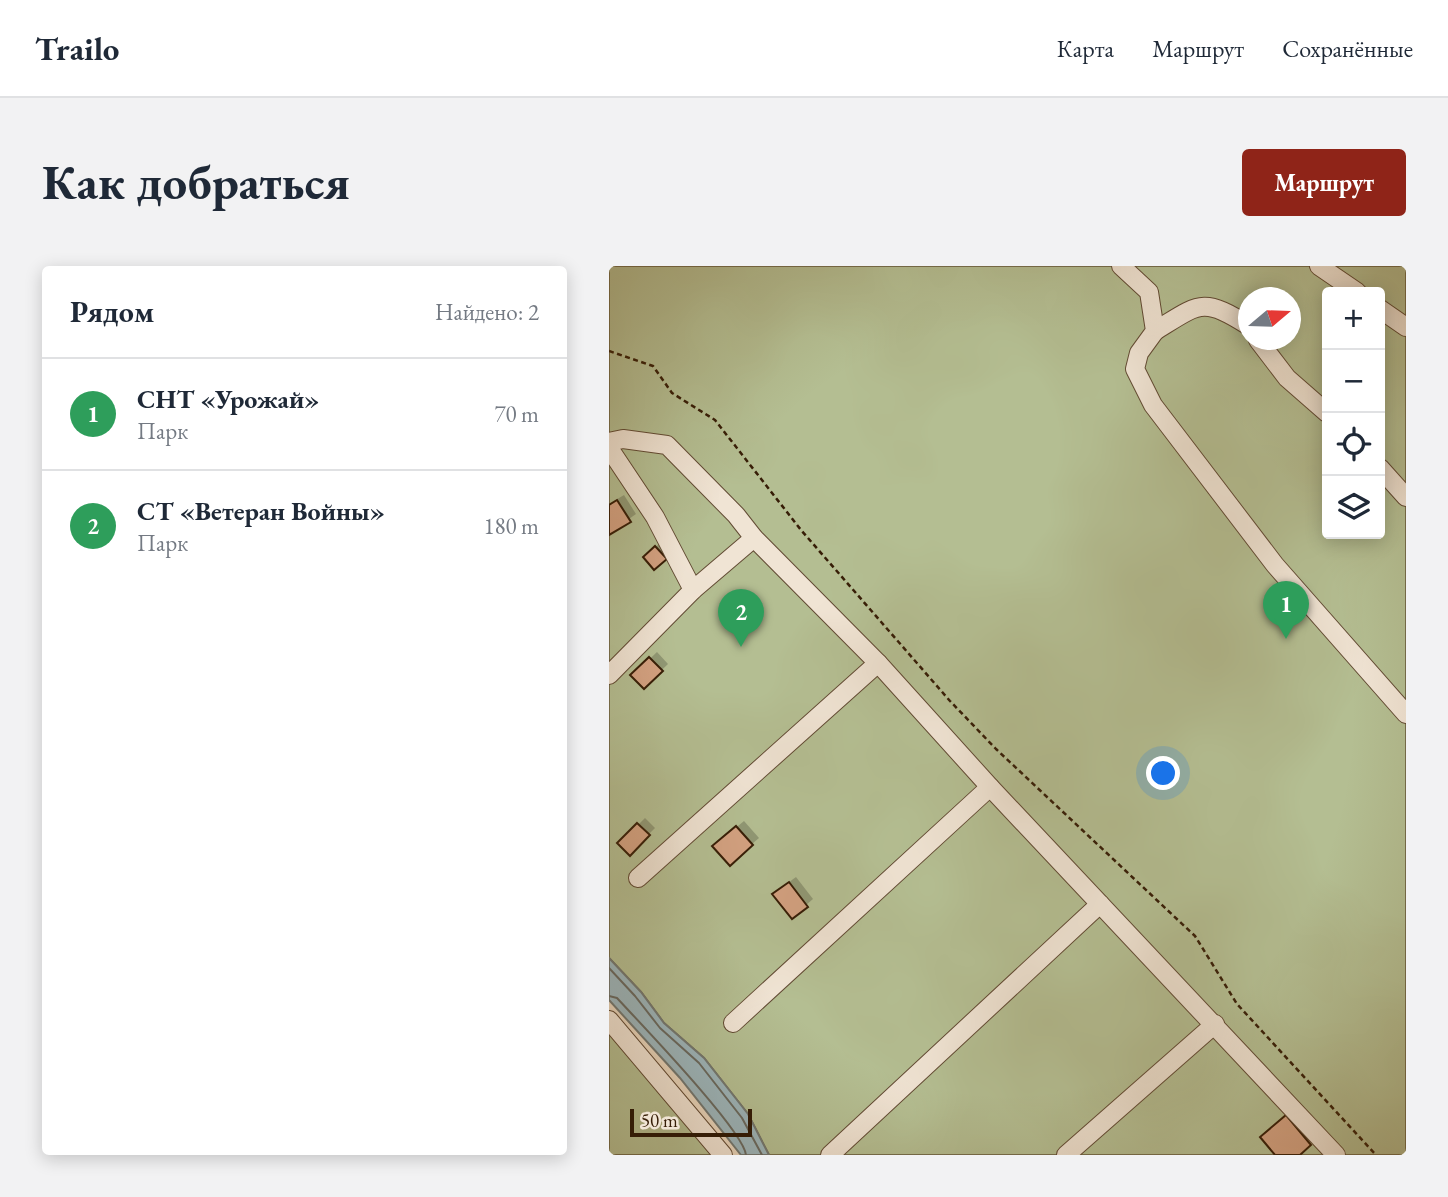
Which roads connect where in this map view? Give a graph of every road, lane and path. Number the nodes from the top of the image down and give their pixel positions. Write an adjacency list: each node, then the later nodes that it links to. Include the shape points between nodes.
1 (1121, 266): 7 (street, via 1149,292)
2 (1319, 266): 3 (street)
3 (1350, 287)
4 (1385, 312): 6 (street)
5 (1238, 320): 7 (street, via 1212,306 1193,307)
6 (1406, 327)
7 (1155, 331): 19 (street, via 1139,353 1135,369 1153,405 1275,565)
8 (1266, 350): 10 (street, via 1287,378)
9 (609, 351): 30 (path, via 653,366 672,393 715,420 801,530 950,701 1195,936 1237,1004)
10 (1322, 408)
11 (609, 442): 15 (street, via 623,439 667,445)
12 (609, 449): 16 (street, via 655,517)
13 (1385, 474): 14 (street)
14 (1406, 497)
15 (754, 537): 16 (street); 17 (street)
16 (693, 590): 18 (street)
17 (878, 663): 20 (street); 21 (street)
18 (609, 675)
19 (1406, 714)
20 (990, 787): 22 (street); 24 (street)
21 (638, 878)
22 (1100, 904): 25 (street); 28 (street)
23 (609, 1020): 27 (street)
24 (733, 1023)
25 (1215, 1024): 26 (street); 29 (street)
26 (1326, 1151)
27 (723, 1155)
28 (831, 1155)
29 (1066, 1155)
30 (1376, 1155)

